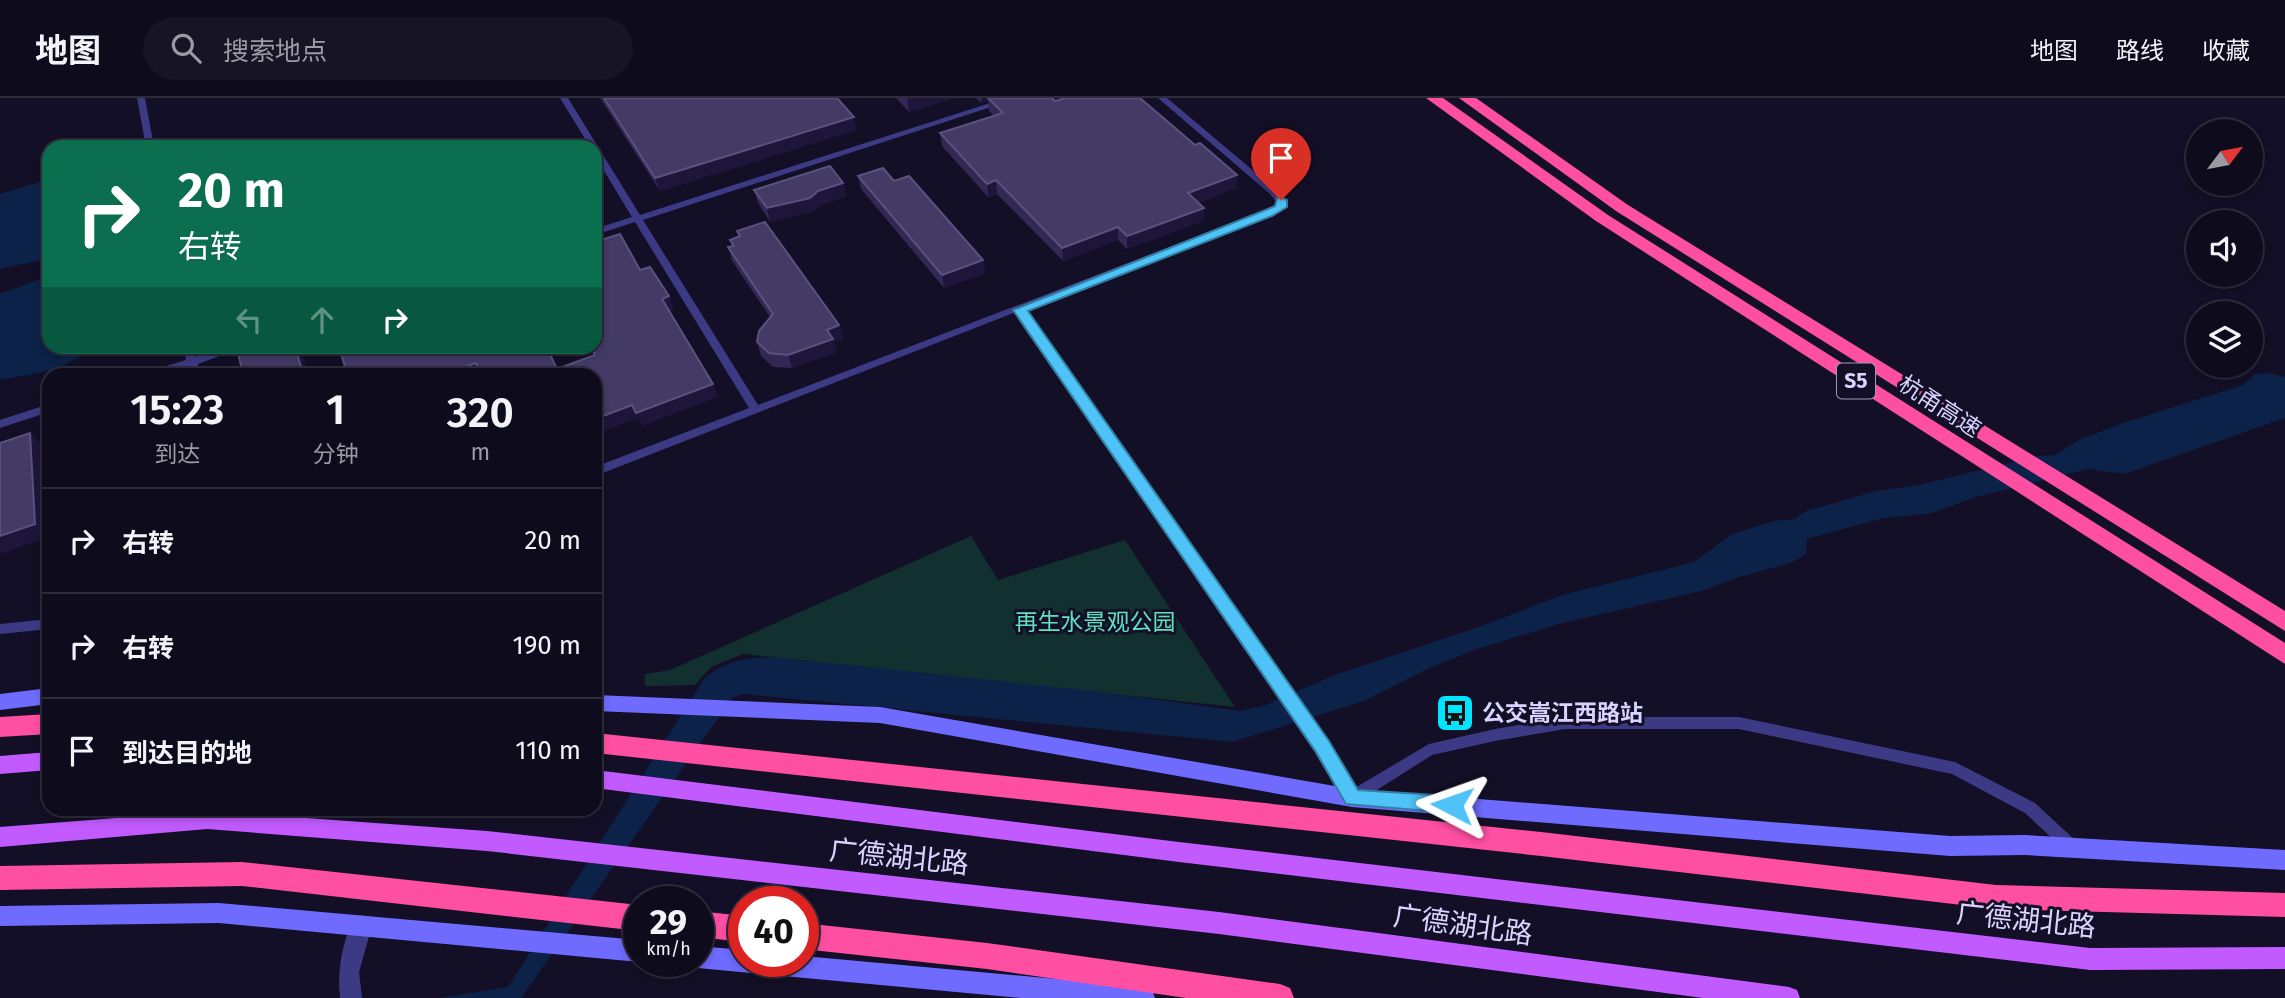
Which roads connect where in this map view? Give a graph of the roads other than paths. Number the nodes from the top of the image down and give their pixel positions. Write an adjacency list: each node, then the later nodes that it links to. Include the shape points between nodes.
1 (141, 98): 7 (lane)
2 (564, 98): 8 (lane)
3 (1015, 98): 10 (lane)
4 (1162, 98): 12 (lane, via 1272,191 1281,207)
5 (1433, 98): 25 (highway, 杭甬高速 / S5, via 1602,218)
6 (1466, 98): 22 (highway, 杭甬高速 / S5, via 1622,208)
7 (149, 140)
8 (589, 140)
9 (602, 161): 10 (lane)
10 (638, 218): 11 (lane); 19 (lane)
11 (602, 230)
12 (1020, 310): 19 (lane); 35 (street, via 1322,747)
13 (190, 354): 15 (lane)
14 (216, 354): 15 (lane)
15 (192, 362): 16 (lane); 17 (lane)
16 (174, 368)
17 (193, 368)
18 (42, 410): 20 (lane)
19 (755, 410): 21 (lane)
20 (0, 424)
21 (602, 469)
22 (2285, 622)
23 (42, 625): 24 (lane)
24 (0, 629)
25 (2285, 655)
26 (42, 697): 27 (street)
27 (0, 702)
28 (602, 703): 35 (street, via 880,715)
29 (42, 724): 30 (highway)
30 (0, 727)
31 (602, 744): 40 (highway, via 1996,897)
32 (42, 762): 33 (main road)
33 (0, 765)
34 (602, 780): 47 (main road, 广德湖北路, via 2090,959)
35 (1352, 798): 37 (street, via 1950,846); 37 (lane, via 1429,750 1494,735 1565,723 1739,723 1955,768 2030,808)
36 (0, 837): 51 (main road, 广德湖北路, via 206,820 487,841 1219,923)
37 (2073, 848): 38 (street)
38 (2285, 860)
39 (0, 878): 42 (highway, via 242,874)
40 (2285, 905)
41 (0, 916): 43 (street, via 219,913)
42 (623, 916)
43 (361, 926): 45 (street); 48 (street, via 348,972)
44 (819, 938): 50 (highway, via 987,956)
45 (623, 950)
46 (714, 958): 49 (street)
47 (2285, 958)
48 (351, 998)
49 (1144, 998)
50 (1280, 998)
51 (1789, 998)

